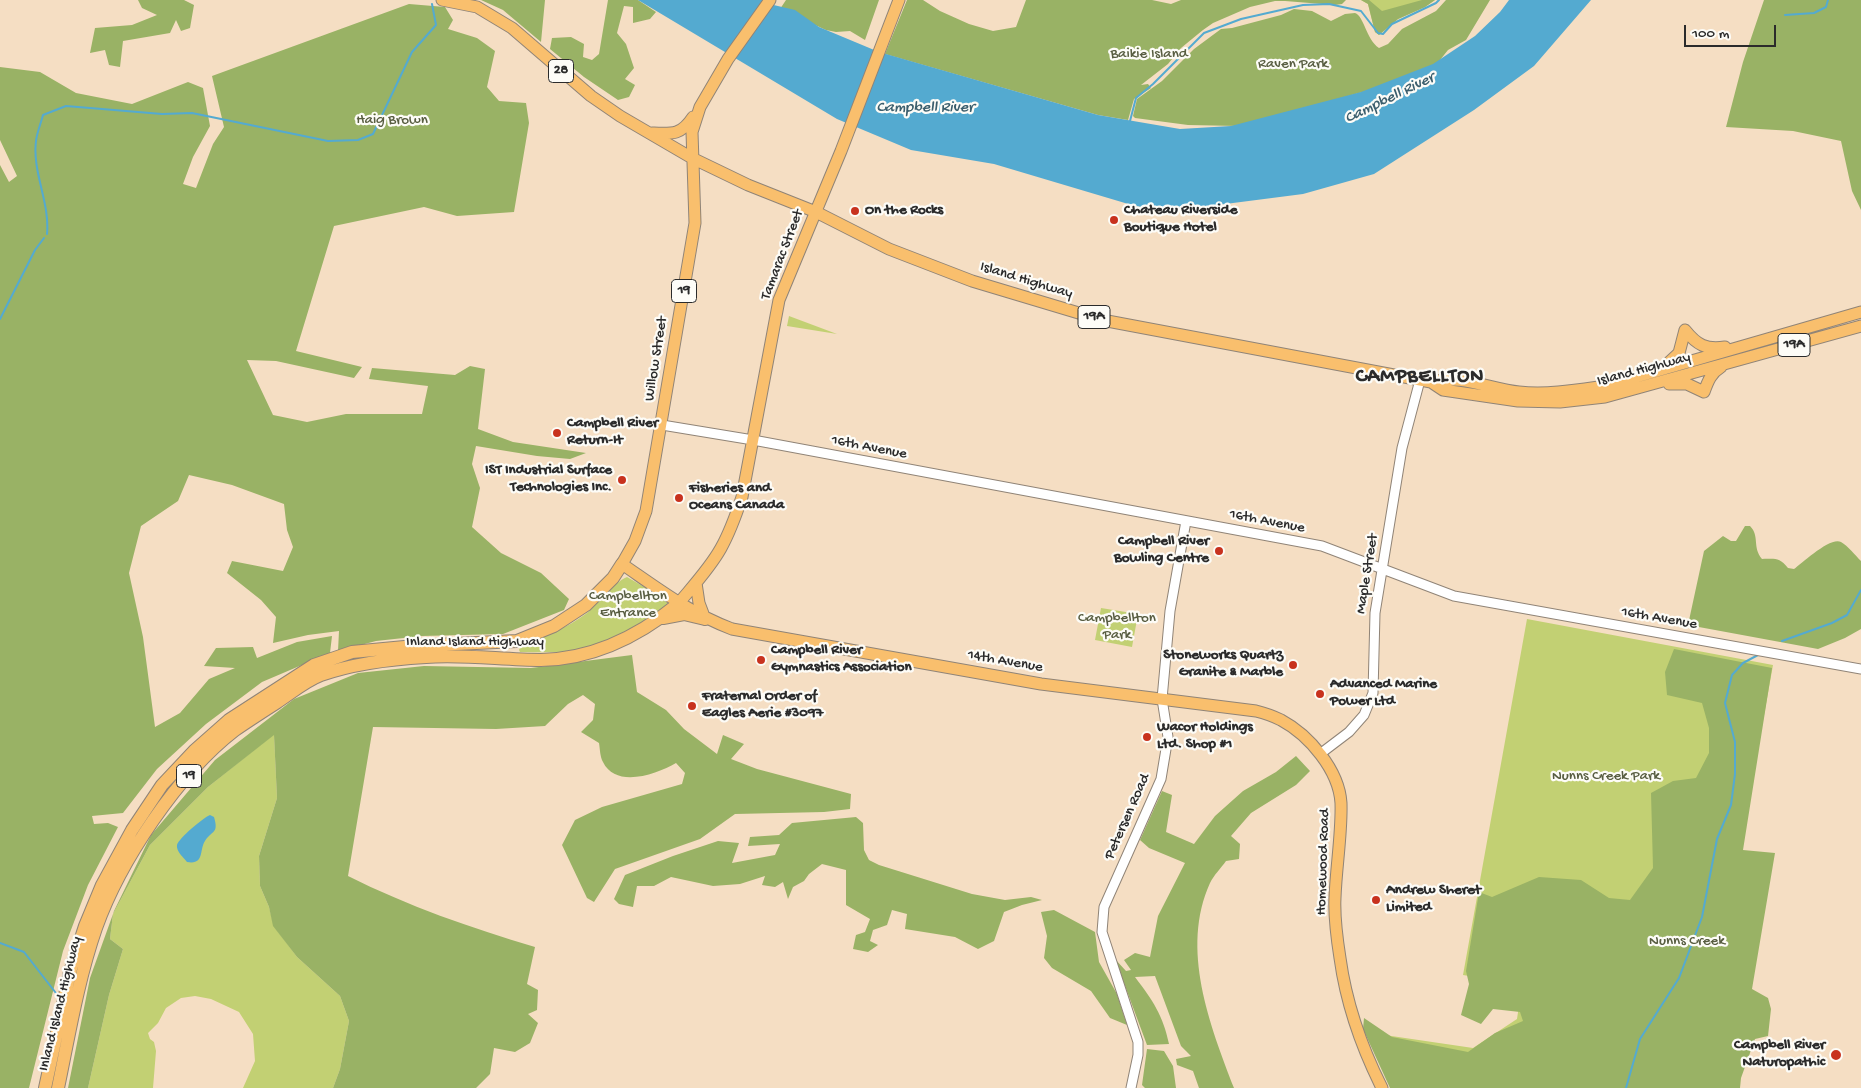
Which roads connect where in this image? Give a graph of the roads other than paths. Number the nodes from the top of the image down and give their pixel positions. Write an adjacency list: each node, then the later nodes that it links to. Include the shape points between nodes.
1 (442, 0): 5 (main road, 28, via 477,7 512,28 591,96)
2 (770, 0): 4 (main road, Willow Street / 19)
3 (899, 0): 7 (main road, Tamarac Street / 19)
4 (700, 107): 5 (main road, via 686,127 672,134); 6 (main road, Willow Street / 19, via 692,132)
5 (648, 132): 6 (main road, 28)
6 (692, 158): 7 (main road, Island Highway / 19A); 15 (main road, Willow Street / 19, via 695,223)
7 (816, 212): 13 (main road, Island Highway / 19A, via 889,249 972,281 1102,320); 16 (main road, Tamarac Street / 19, via 779,300)
8 (1861, 312): 10 (main road, Island Highway / 19A)
9 (1861, 326): 11 (main road, Island Highway / 19A)
10 (1766, 340): 12 (main road, Island Highway / 19A); 12 (main road, via 1708,348 1698,344 1685,330 1679,353)
11 (1727, 363): 14 (main road, Island Highway / 19A); 14 (main road, via 1711,375 1704,392 1680,383)
12 (1658, 371): 13 (main road, Island Highway / 19A, via 1605,386 1562,392 1520,392 1444,378)
13 (1426, 381): 14 (main road, Island Highway / 19A, via 1442,390 1518,401 1560,402); 19 (street, Maple Street, via 1402,448)
14 (1605, 397)
15 (662, 425): 16 (street, 16th Avenue); 18 (main road, Willow Street / 19, via 646,511)
16 (753, 440): 17 (street, 16th Avenue); 20 (main road, Tamarac Street / 19, via 734,522 721,549)
17 (1186, 521): 19 (street, 16th Avenue, via 1322,546); 25 (street, Petersen Road, via 1170,611)
18 (622, 564): 21 (main road); 27 (highway, Inland Island Highway / 19, via 586,605 554,626 516,641 352,652 314,665 229,720 194,750 157,792 102,885 70,972)
19 (1382, 569): 24 (street, 16th Avenue, via 1454,596); 26 (street, Maple Street, via 1375,613 1373,693 1364,715 1349,732)
20 (696, 583): 21 (main road, Tamarac Street / 19); 22 (main road)
21 (678, 604): 22 (main road, 14th Avenue); 23 (highway, Inland Island Highway / 19)
22 (705, 619): 23 (highway, via 684,614); 25 (main road, 14th Avenue, via 732,629 1031,683)
23 (658, 620): 28 (highway, Inland Island Highway / 19, via 617,643 585,654 543,660 428,657 356,664 318,676 234,731 178,788 142,837 113,890 96,928 82,974)
24 (1861, 669)
25 (1162, 699): 26 (main road, 14th Avenue, via 1256,710 1280,719 1299,732); 29 (street, Petersen Road, via 1168,737 1161,779 1104,907 1102,932 1138,1042)
26 (1320, 754): 30 (main road, Homewood Road, via 1333,773 1341,802 1335,900 1340,959 1348,999)
27 (45, 1088)
28 (58, 1088)
29 (1131, 1088)
30 (1382, 1088)

